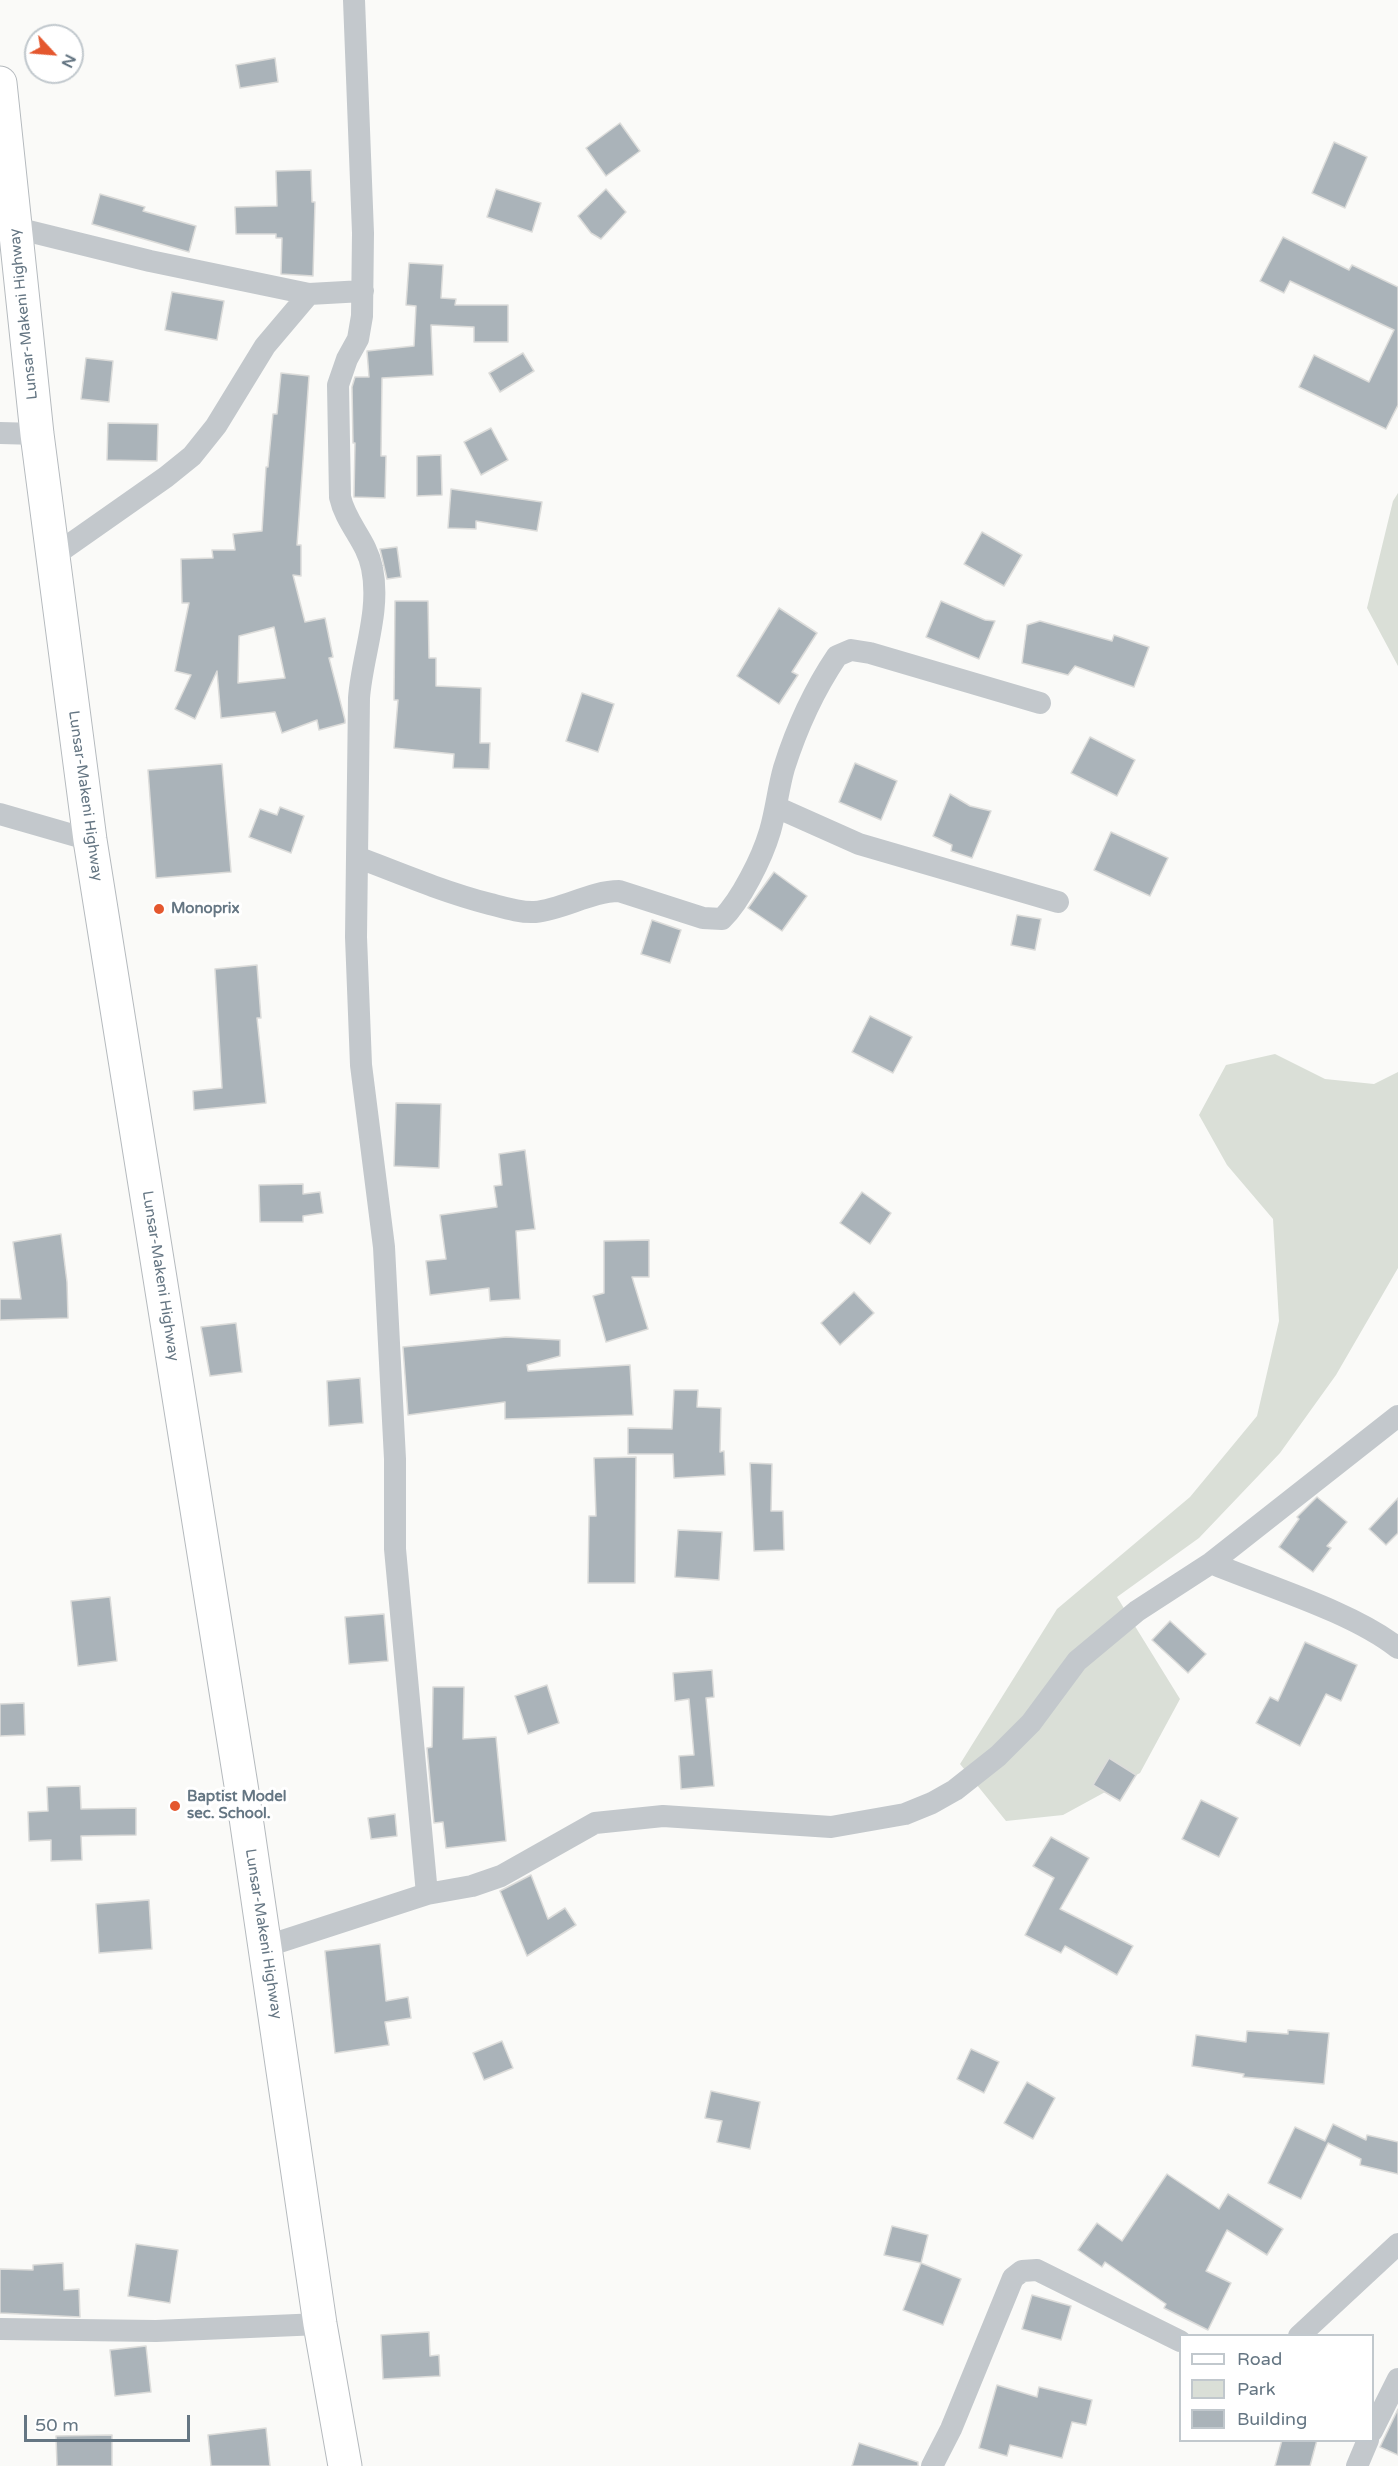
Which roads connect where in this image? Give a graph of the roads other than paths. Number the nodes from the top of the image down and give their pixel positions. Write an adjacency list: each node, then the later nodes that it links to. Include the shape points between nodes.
1 (354, 0): 5 (street)
2 (0, 83): 3 (main road, Lunsar-Makeni Highway)
3 (16, 228): 4 (main road, Lunsar-Makeni Highway); 6 (street)
4 (10, 265): 8 (main road, Lunsar-Makeni Highway)
5 (363, 291): 6 (street); 14 (street, via 358,339 338,384 340,497 344,513 365,544 374,599 361,669)
6 (309, 294): 9 (street, via 265,346 216,426 192,456)
7 (0, 433): 8 (street)
8 (37, 434): 9 (main road, Lunsar-Makeni Highway)
9 (52, 557): 13 (main road, Lunsar-Makeni Highway)
10 (1040, 703): 11 (street, via 870,653 851,651 837,656 804,716 784,769)
11 (776, 807): 14 (street, via 762,852 736,903 722,919 703,918 619,891 607,891 553,909 509,909 446,892); 15 (street, via 859,844)
12 (0, 814): 13 (street)
13 (90, 840): 20 (main road, Lunsar-Makeni Highway)
14 (357, 857): 19 (street, via 361,1065 384,1247 395,1459 395,1549)
15 (1058, 902)
16 (1398, 1416): 17 (street)
17 (1211, 1563): 18 (street, via 1382,1635); 19 (street, via 1137,1611 1077,1661 1031,1723 998,1756 932,1803 905,1814 831,1827 663,1816 595,1823 501,1876)
18 (1398, 1648)
19 (427, 1894): 20 (street)
20 (264, 1947): 22 (main road, Lunsar-Makeni Highway)
21 (1398, 2244): 24 (street)
22 (320, 2324): 23 (street, via 156,2331); 29 (main road, Lunsar-Makeni Highway)
23 (0, 2329)
24 (1301, 2334)
25 (1179, 2341): 30 (street, via 1037,2270 1022,2271 1013,2278)
26 (1398, 2379): 27 (street)
27 (1374, 2428)
28 (1367, 2442): 31 (street)
29 (345, 2466)
30 (932, 2466)
31 (1357, 2466)

